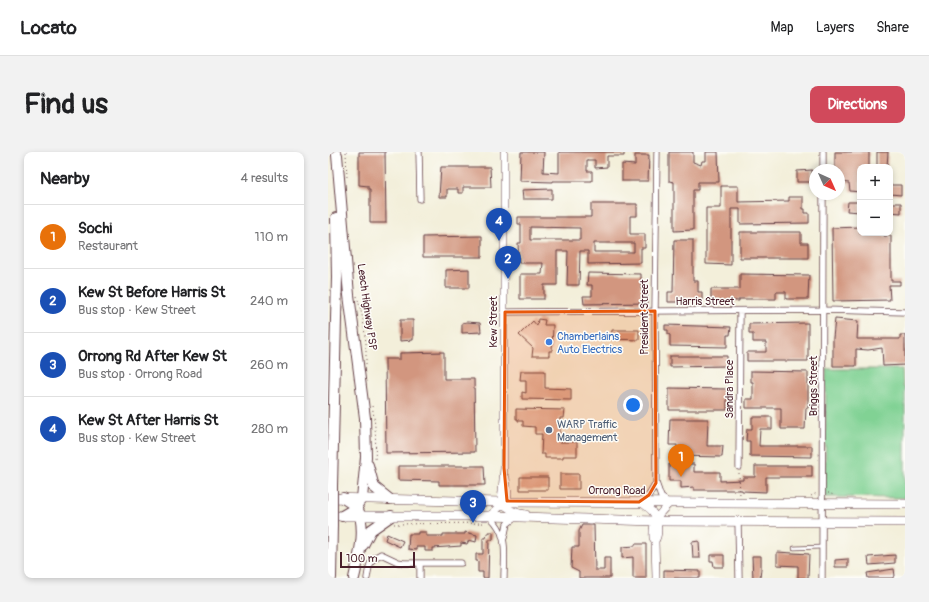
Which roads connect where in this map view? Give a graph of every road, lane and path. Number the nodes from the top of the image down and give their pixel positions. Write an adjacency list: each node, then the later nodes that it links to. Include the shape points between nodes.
1 (420, 152): 8 (street)
2 (504, 152): 14 (street, Kew Street)
3 (657, 152): 12 (street, President Street)
4 (823, 152): 6 (street)
5 (340, 153): 7 (path); 18 (highway, via 349,295 365,418); 40 (highway, bridge)
6 (823, 164)
7 (347, 181)
8 (420, 199)
9 (823, 200): 11 (street, Briggs Street)
10 (357, 295): 16 (path, Leach Highway PSP, via 366,343)
11 (823, 310): 13 (street, Harris Street); 15 (street, Harris Street); 22 (street, Briggs Street)
12 (655, 311): 13 (street, Harris Street); 14 (street, Harris Street); 21 (street, President Street)
13 (740, 311): 20 (street, Sandra Place)
14 (505, 312): 30 (street, Kew Street, via 504,468 508,493)
15 (905, 312)
16 (366, 371)
17 (371, 403): 19 (path, via 375,430)
18 (366, 457): 27 (highway, via 374,487); 34 (highway)
19 (375, 464)
20 (739, 467): 28 (path)
21 (656, 482): 29 (street, via 649,494); 31 (street, President Street, via 661,497)
22 (823, 493): 23 (path, via 815,493); 26 (path, via 831,493); 32 (street, Briggs Street)
23 (809, 497)
24 (328, 498): 25 (highway)
25 (343, 498): 34 (highway)
26 (834, 498)
27 (389, 499): 30 (highway, Orrong Road); 34 (highway, Orrong Road)
28 (740, 500): 31 (highway, Orrong Road); 32 (highway, Orrong Road)
29 (640, 502): 30 (highway, Orrong Road); 31 (highway, Orrong Road); 41 (street, via 652,511)
30 (504, 503): 37 (street, via 522,514); 39 (street)
31 (670, 503): 41 (street)
32 (823, 503): 33 (highway, Orrong Road); 43 (street, Briggs Street)
33 (905, 504)
34 (360, 507): 35 (highway); 38 (highway); 48 (highway)
35 (342, 516): 40 (highway)
36 (516, 517): 37 (highway); 39 (highway); 45 (street, via 507,524)
37 (564, 518): 41 (highway)
38 (391, 520): 39 (highway); 39 (path); 48 (highway, via 371,530)
39 (488, 520): 45 (street, via 500,529)
40 (330, 521): 51 (highway)
41 (655, 521): 42 (highway); 56 (street, via 658,526 655,541)
42 (738, 521): 43 (highway); 57 (street)
43 (822, 522): 44 (highway); 46 (street, Briggs Street)
44 (905, 522)
45 (504, 540): 55 (street)
46 (822, 547): 47 (lane); 58 (street, Briggs Street)
47 (794, 548)
48 (360, 550): 52 (highway)
49 (461, 563): 50 (street)
50 (420, 564): 53 (street, via 398,562 381,554 370,562); 54 (street)
51 (332, 578)
52 (354, 578)
53 (367, 578)
54 (420, 578)
55 (504, 578)
56 (656, 578)
57 (739, 578)
58 (822, 578)

